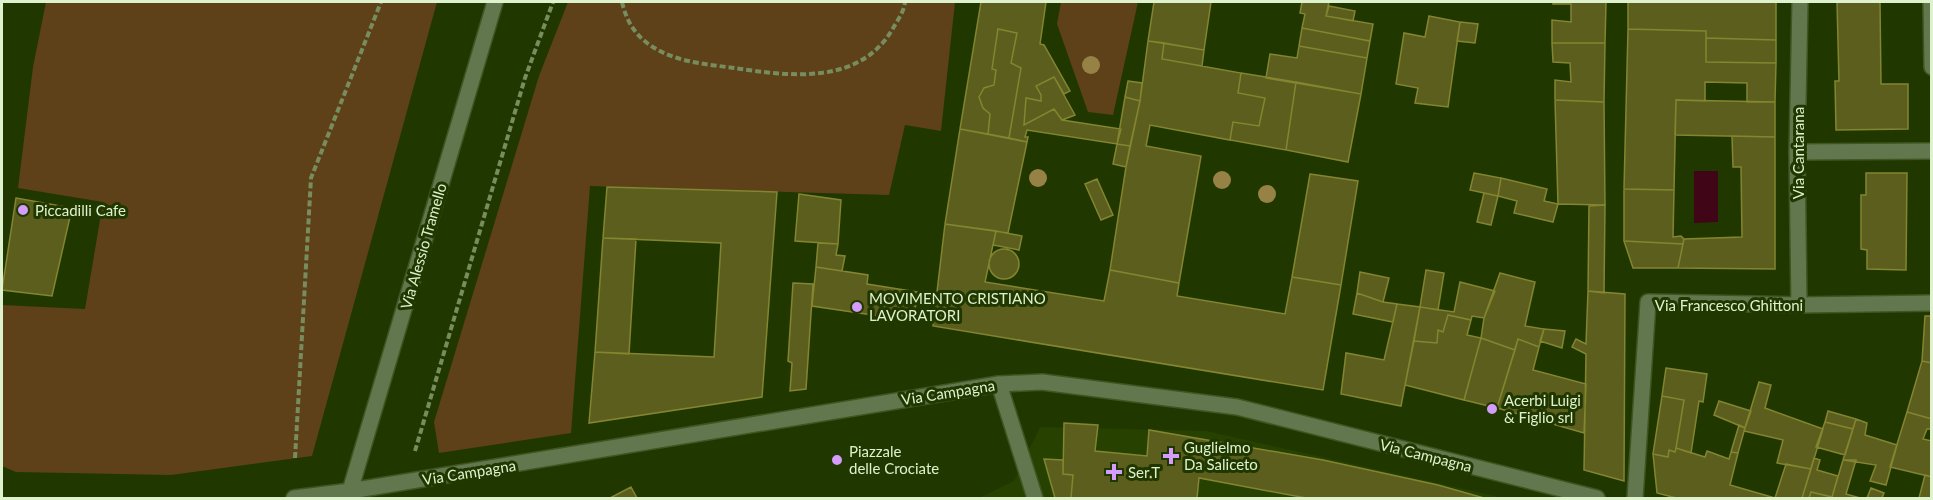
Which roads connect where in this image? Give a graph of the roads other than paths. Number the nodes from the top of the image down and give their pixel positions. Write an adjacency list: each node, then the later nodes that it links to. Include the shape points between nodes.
1 (495, 2): 10 (street, Via Alessio Tramello)
2 (1800, 2): 6 (street, Via Cantarana)
3 (1931, 2): 4 (street)
4 (1932, 68)
5 (1932, 151): 6 (street)
6 (1797, 152): 8 (street, Via Cantarana)
7 (1932, 303): 8 (street, Via Francesco Ghittoni)
8 (1799, 305): 14 (street, Via Francesco Ghittoni, via 1648,302)
9 (999, 384): 10 (street, Via Campagna); 12 (street); 13 (street, Via Campagna, via 1042,382 1237,407)
10 (350, 491): 11 (street, Via Campagna)
11 (294, 498)
12 (1035, 498)
13 (1598, 498)
14 (1635, 498)

